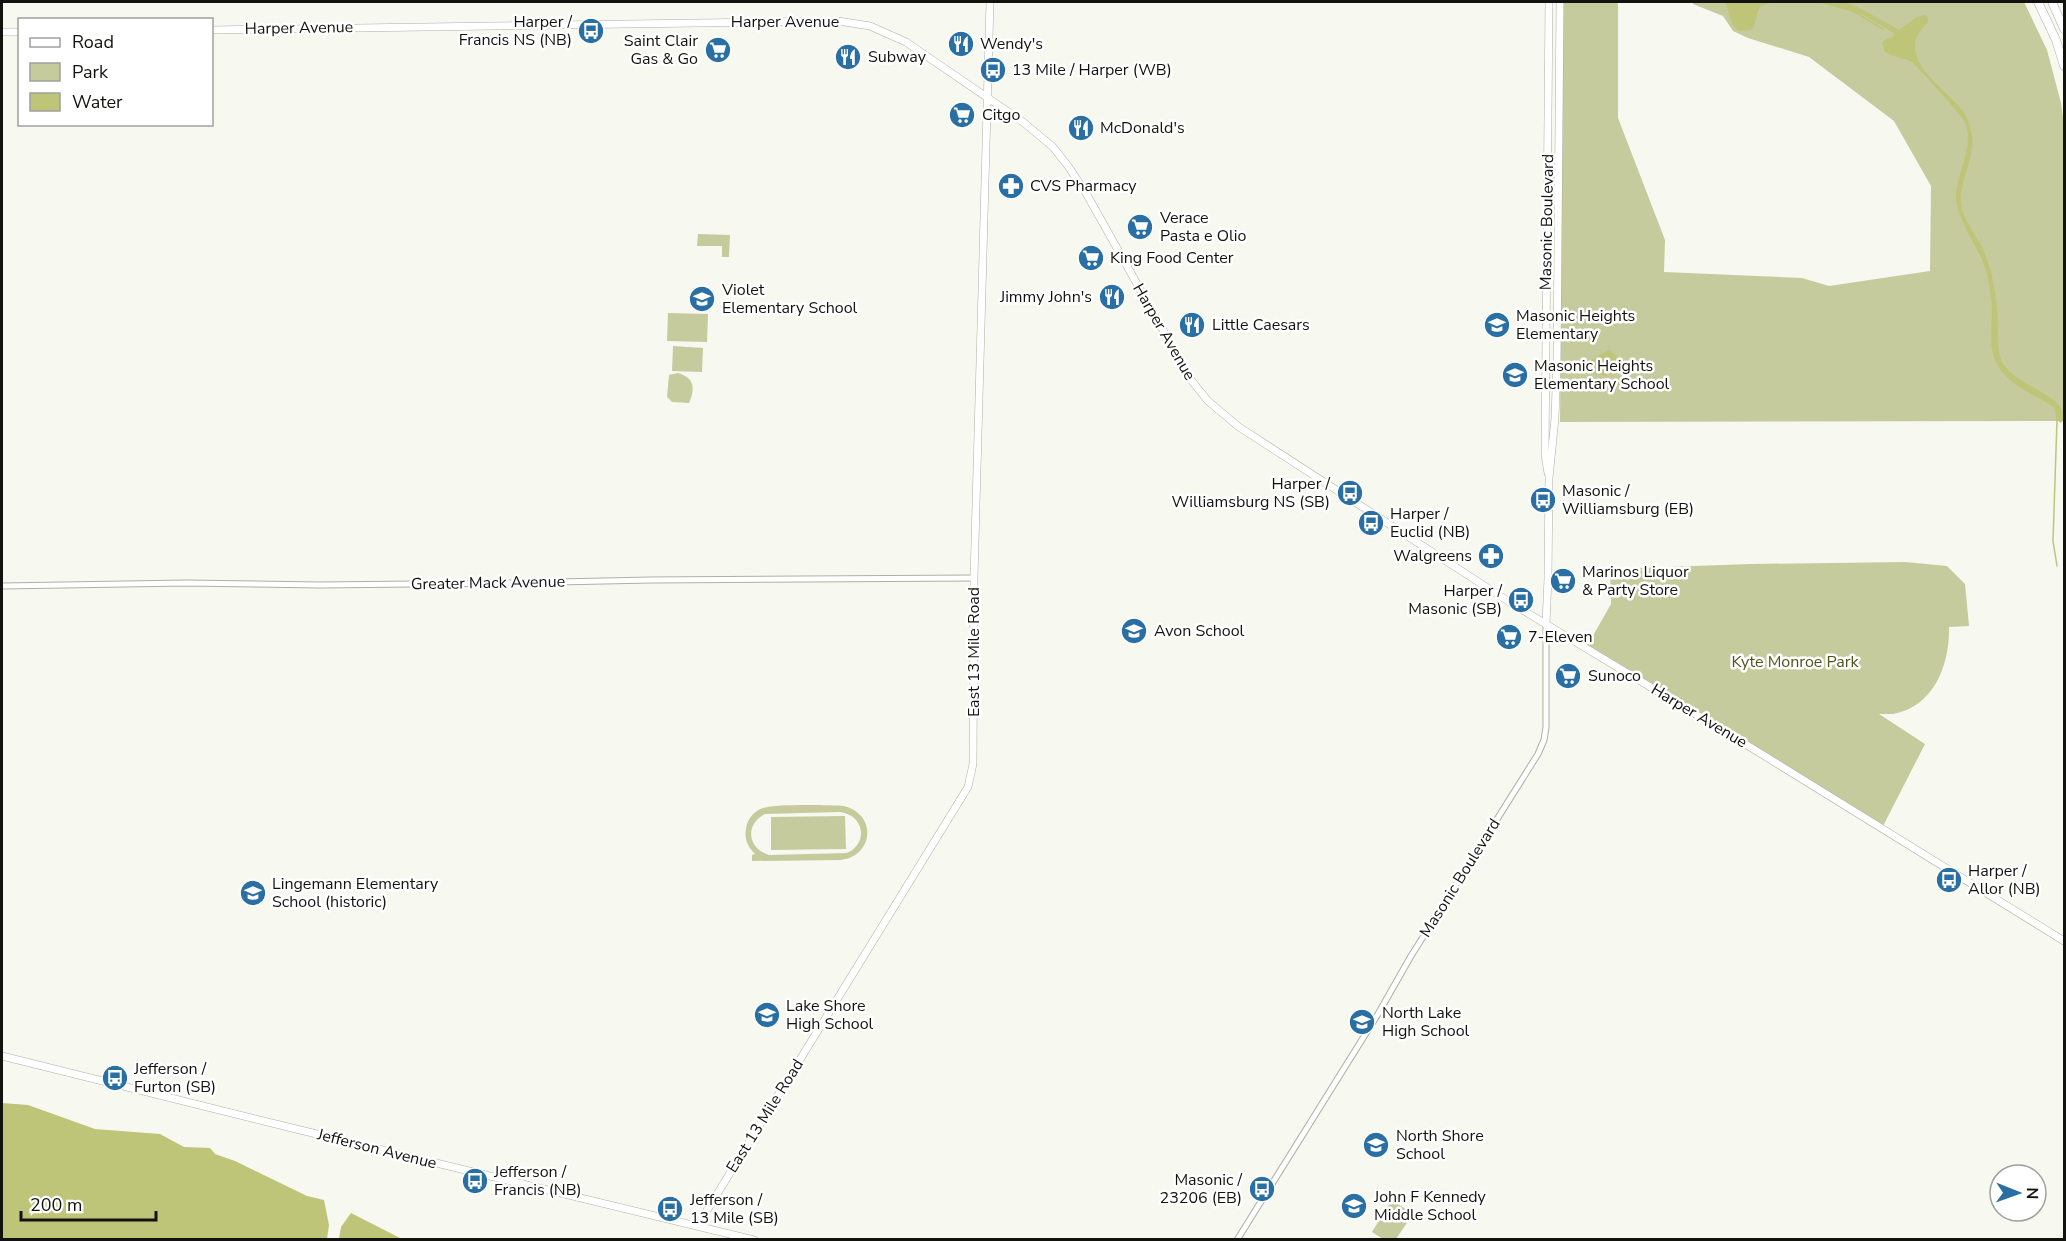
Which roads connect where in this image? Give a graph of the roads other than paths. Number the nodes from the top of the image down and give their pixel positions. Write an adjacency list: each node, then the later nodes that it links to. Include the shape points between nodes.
1 (990, 2): 11 (main road, East 13 Mile Road)
2 (1560, 2): 5 (main road, via 1554,7); 13 (main road, Masonic Boulevard)
3 (2038, 2): 10 (highway)
4 (2052, 2): 6 (highway)
5 (1549, 5): 12 (main road, Masonic Boulevard)
6 (2064, 29)
7 (213, 30): 11 (main road, Harper Avenue, via 838,21 870,26 894,36)
8 (2, 32): 9 (main road)
9 (18, 32)
10 (2064, 66)
11 (988, 97): 25 (main road, East 13 Mile Road); 27 (main road, Harper Avenue, via 1053,147 1068,166 1182,367 1217,409 1286,459)
12 (1549, 120): 13 (main road, via 1555,119); 14 (main road, Masonic Boulevard)
13 (1559, 145): 15 (main road, Masonic Boulevard)
14 (1547, 203): 15 (main road, via 1551,206 1552,225); 16 (main road, Masonic Boulevard)
15 (1558, 222): 17 (main road, Masonic Boulevard)
16 (1546, 248): 17 (main road, via 1550,287); 18 (main road, Masonic Boulevard)
17 (1557, 293): 19 (main road, Masonic Boulevard)
18 (1546, 360): 19 (main road); 21 (main road, Masonic Boulevard)
19 (1557, 371): 20 (main road, Masonic Boulevard)
20 (1556, 385): 21 (main road); 22 (main road, Masonic Boulevard)
21 (1545, 394): 23 (main road, Masonic Boulevard)
22 (1555, 418): 23 (main road); 24 (main road, Masonic Boulevard)
23 (1545, 420): 24 (main road, Masonic Boulevard)
24 (1549, 478): 27 (main road, Masonic Boulevard)
25 (974, 579): 26 (street, Greater Mack Avenue); 30 (main road, East 13 Mile Road, via 973,764 968,787)
26 (2, 586)
27 (1546, 624): 28 (main road, Harper Avenue); 32 (street, Masonic Boulevard, via 1546,727 1538,754)
28 (2064, 941)
29 (2, 1056): 30 (main road, Jefferson Avenue)
30 (698, 1225): 31 (main road, Jefferson Avenue)
31 (754, 1239)
32 (1237, 1239)

